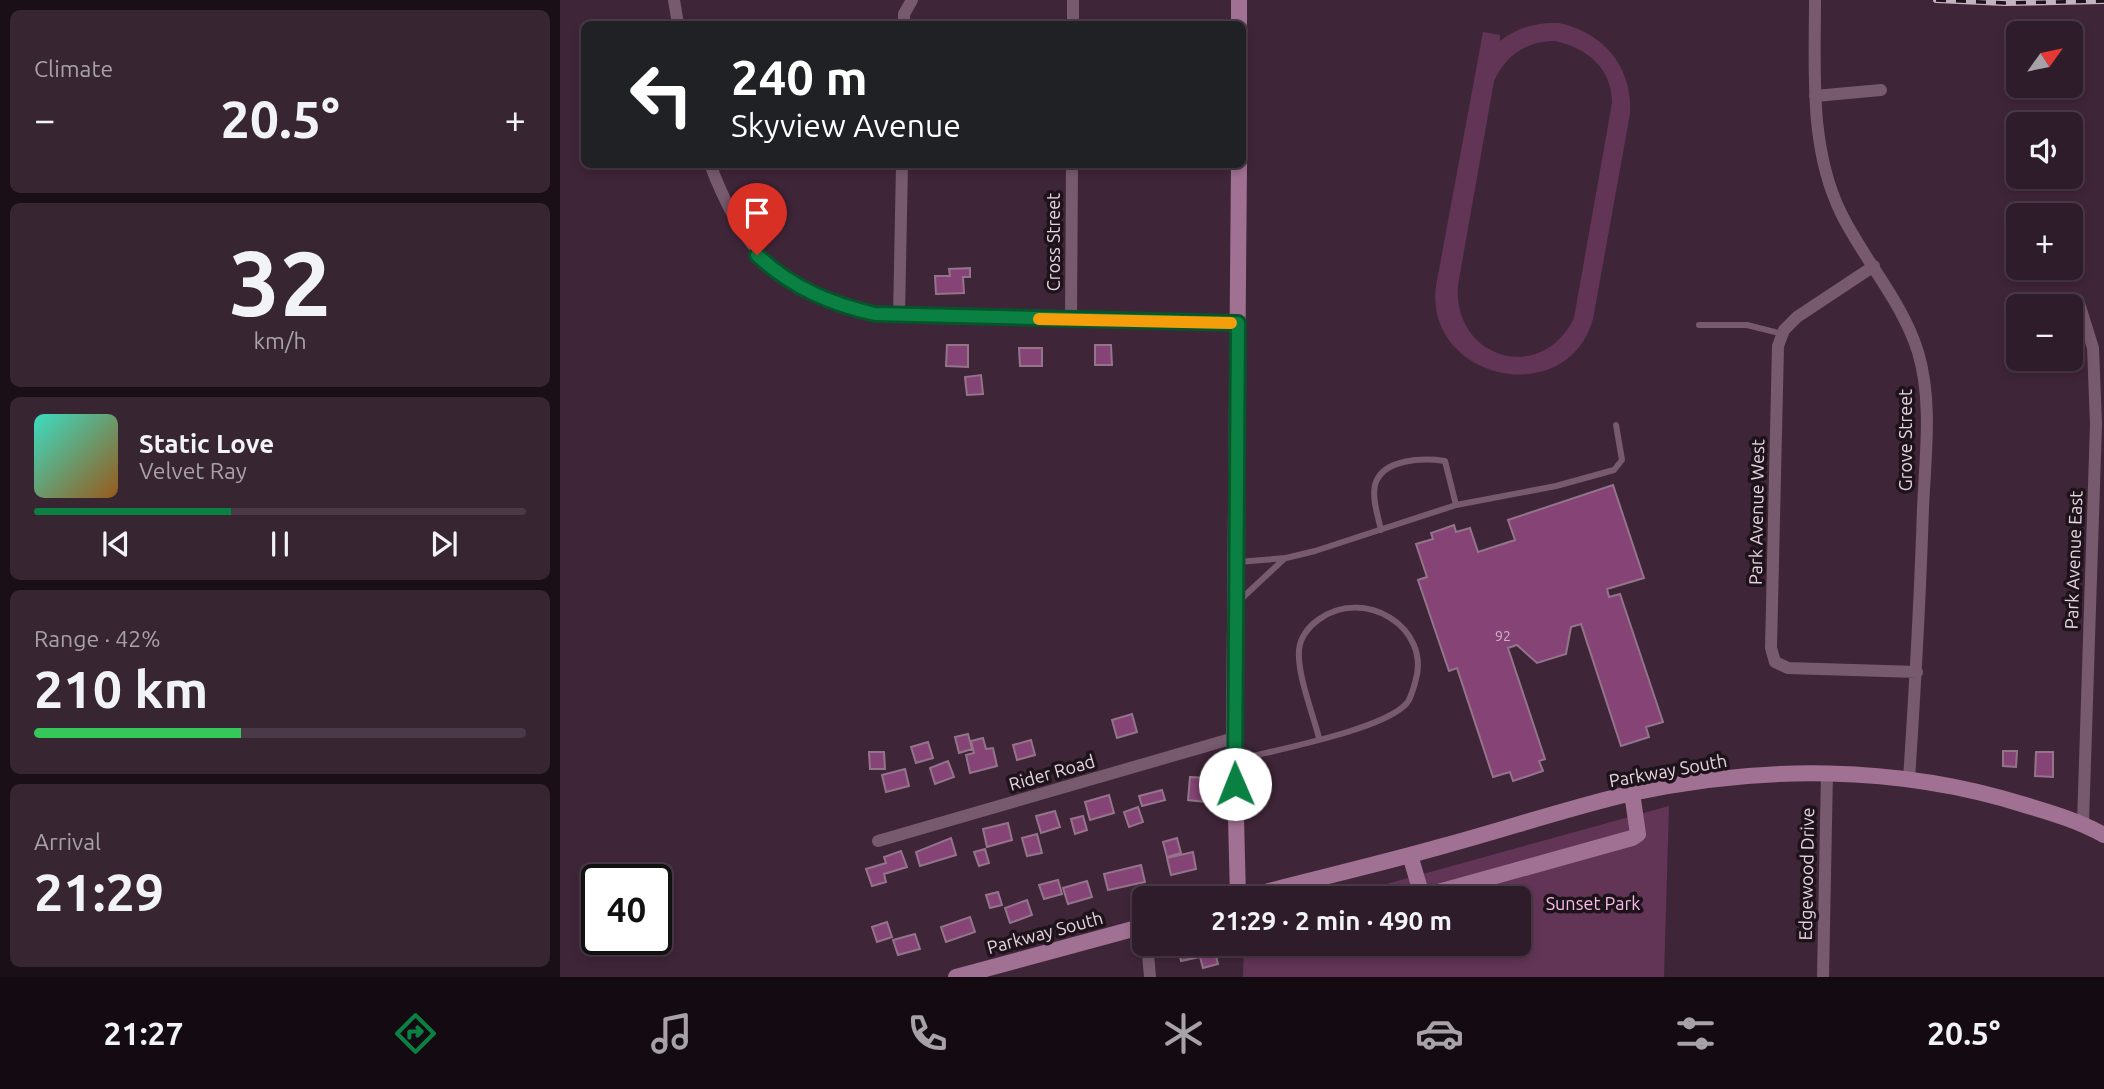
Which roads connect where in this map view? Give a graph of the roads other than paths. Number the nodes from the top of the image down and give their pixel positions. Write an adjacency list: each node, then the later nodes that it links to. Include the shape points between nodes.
1 (674, 0): 6 (street)
2 (912, 0): 7 (street)
3 (1073, 0): 8 (street)
4 (1239, 0): 9 (main road)
5 (1815, 0): 11 (street, Grove Street)
6 (678, 21)
7 (904, 21)
8 (1073, 21)
9 (1239, 21)
10 (1881, 90): 11 (street)
11 (1815, 96): 16 (street, Grove Street, via 1821,157 1840,213)
12 (712, 168): 17 (street, via 757,255 780,276 847,308)
13 (902, 168): 17 (street)
14 (1072, 168): 19 (street, Cross Street)
15 (1239, 168): 20 (main road)
16 (1874, 266): 22 (street, via 1797,317); 29 (street, Grove Street, via 1918,351 1927,397)
17 (899, 316): 19 (street)
18 (2083, 316): 36 (street, Park Avenue East, via 2093,348 2096,424)
19 (1072, 320): 20 (street)
20 (1238, 323): 27 (main road)
21 (1699, 326): 22 (lane, via 1747,325)
22 (1783, 334): 29 (street, Park Avenue West, via 1778,346 1771,648 1775,662 1788,668)
23 (1616, 425): 24 (lane, via 1622,460 1614,470)
24 (1456, 505): 25 (lane); 25 (lane, via 1445,461 1409,461 1380,475 1375,490)
25 (1381, 530): 26 (lane)
26 (1286, 558): 27 (lane); 28 (lane)
27 (1236, 562): 28 (main road)
28 (1235, 605): 30 (main road)
29 (1917, 672): 34 (street, Grove Street)
30 (1234, 738): 32 (main road); 38 (street, Rider Road)
31 (1320, 738): 31 (lane, via 1387,718 1408,702 1419,661 1409,637 1390,616 1359,606 1335,609 1302,637 1300,665); 32 (lane)
32 (1235, 761): 40 (main road)
33 (1827, 772): 34 (main road, Parkway South); 35 (main road, Parkway South, via 1761,775); 46 (street, Edgewood Drive)
34 (1909, 779): 36 (main road, Parkway South, via 1983,792)
35 (1632, 793): 39 (main road, Parkway South); 39 (main road, via 1638,826 1638,834 1632,838 1424,894)
36 (2083, 823): 37 (main road, Parkway South)
37 (2104, 835)
38 (878, 841)
39 (1410, 855): 41 (main road, Parkway South)
40 (1240, 886)
41 (1287, 886)
42 (1132, 929): 44 (main road, Parkway South)
43 (1148, 956): 45 (street)
44 (956, 977)
45 (1150, 977)
46 (1823, 977)

